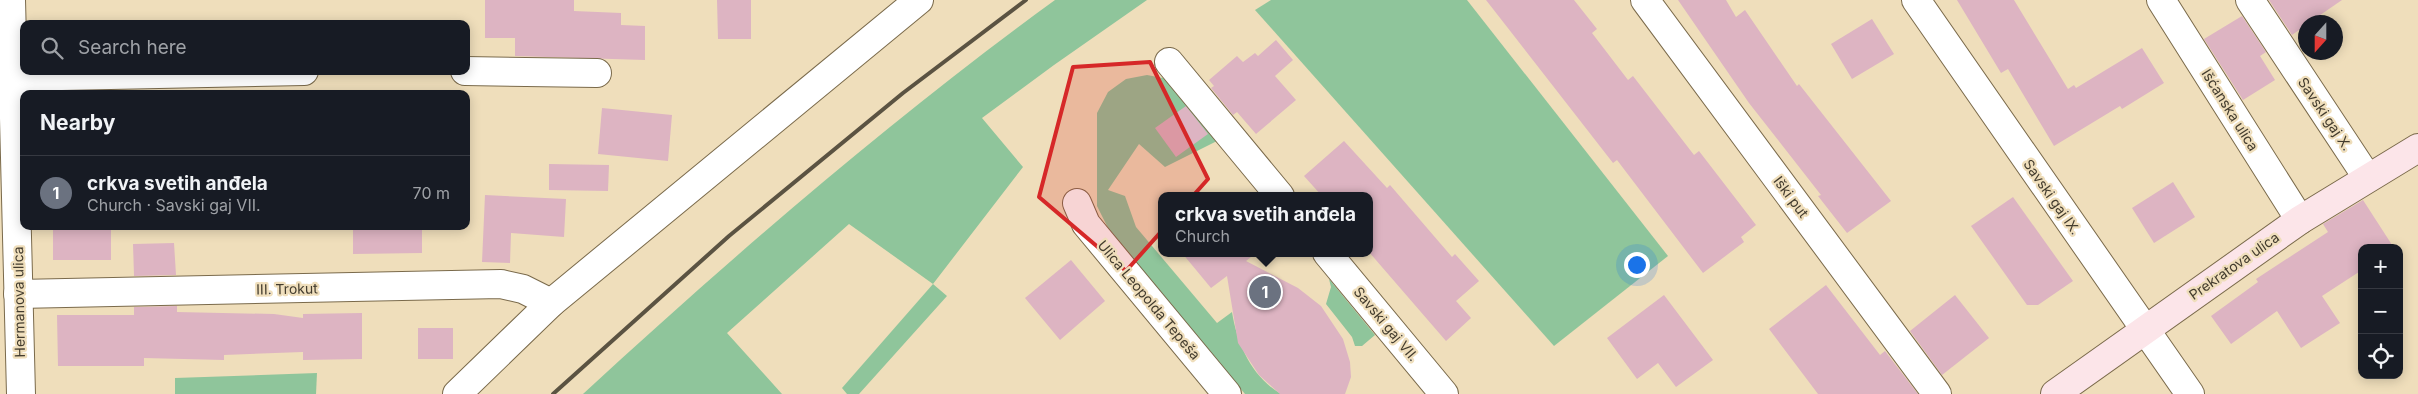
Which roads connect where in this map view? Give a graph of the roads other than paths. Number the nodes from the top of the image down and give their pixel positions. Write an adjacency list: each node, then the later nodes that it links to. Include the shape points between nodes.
1 (11, 0): 7 (street, Hermanova ulica)
2 (918, 0): 21 (street)
3 (1644, 0): 28 (street, Iški put)
4 (1916, 0): 22 (street, Savski gaj IX.)
5 (2161, 0): 18 (street, Išćanska ulica)
6 (2250, 0): 14 (street, Savski gaj X.)
7 (6, 50): 12 (street, Hermanova ulica)
8 (1169, 62): 16 (street)
9 (470, 71): 10 (street)
10 (596, 73)
11 (110, 75): 12 (street)
12 (13, 77): 15 (street, Hermanova ulica)
13 (2418, 148): 14 (street, Prekratova ulica)
14 (2367, 177): 18 (street, Prekratova ulica)
15 (8, 188): 20 (street, Hermanova ulica)
16 (1277, 192)
17 (1077, 203): 26 (street, Ulica Leopolda Tepeša, via 1086,224)
18 (2300, 220): 22 (street, Prekratova ulica)
19 (1330, 257): 27 (street, Savski gaj VII.)
20 (18, 294): 21 (street, III. Trokut, via 501,284 523,289); 23 (street, Hermanova ulica)
21 (551, 303): 25 (street)
22 (2144, 329): 29 (street, Prekratova ulica); 30 (street, Savski gaj IX.)
23 (10, 357): 24 (street, Hermanova ulica)
24 (21, 394)
25 (457, 394)
26 (1227, 394)
27 (1444, 394)
28 (1937, 394)
29 (2055, 394)
30 (2190, 394)

